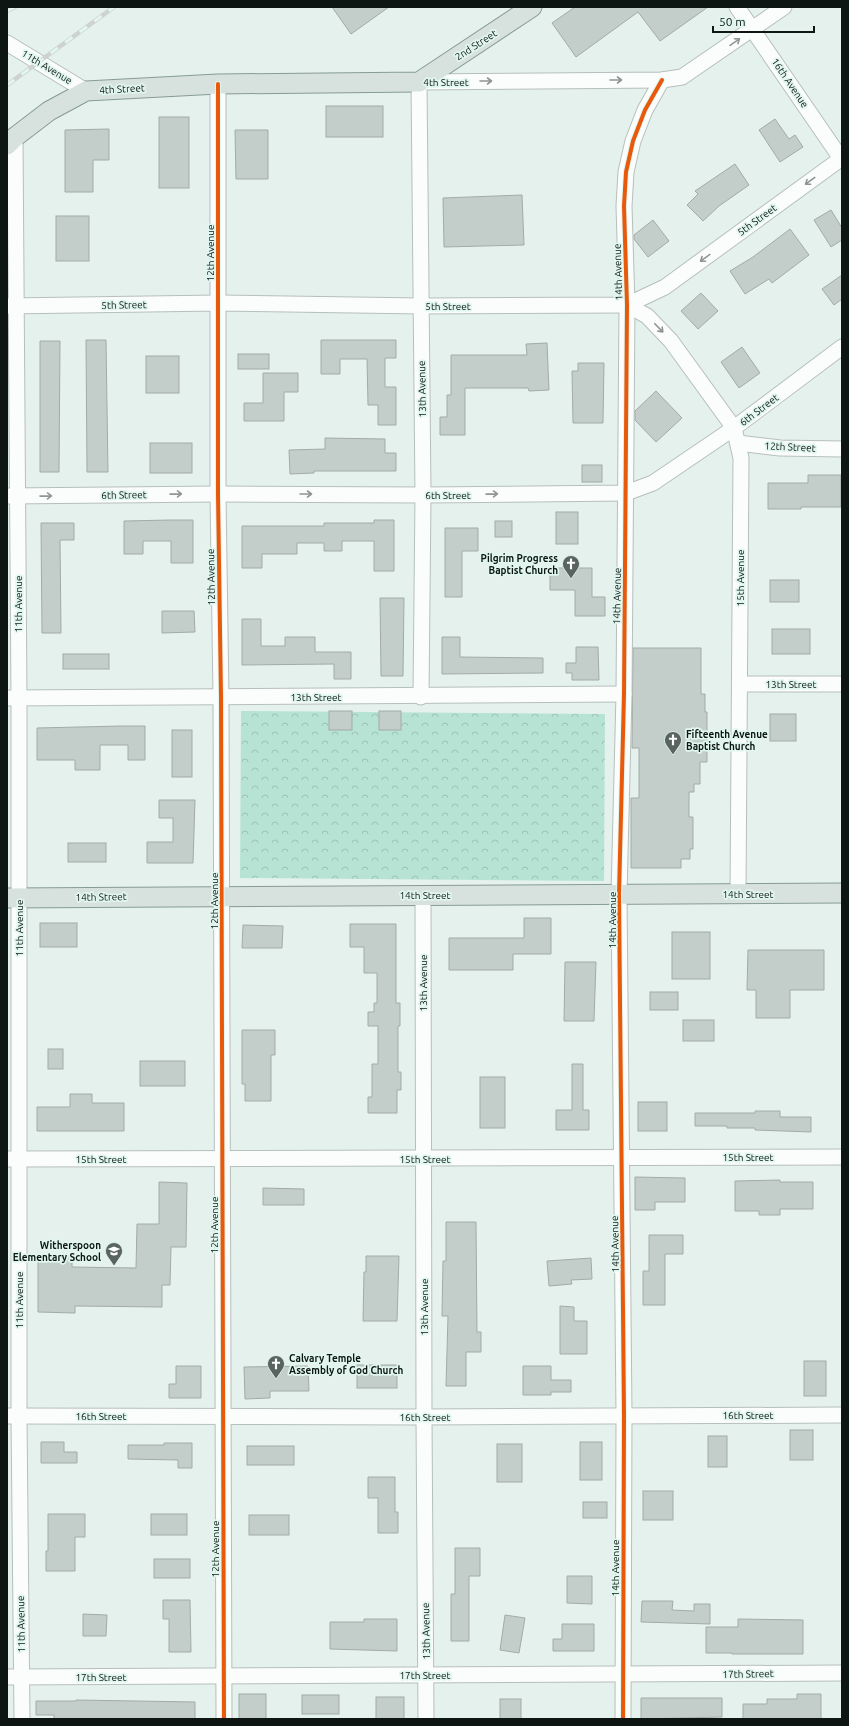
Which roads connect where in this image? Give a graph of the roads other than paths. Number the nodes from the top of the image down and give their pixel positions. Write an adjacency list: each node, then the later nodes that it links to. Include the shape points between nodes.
1 (532, 7): 7 (main road, 2nd Street)
2 (737, 7): 4 (street, 16th Avenue)
3 (784, 7): 4 (street, 4th Street)
4 (753, 29): 6 (street, 4th Street, one-way to 4, via 682,77); 11 (street, 16th Avenue)
5 (7, 43): 9 (street, 11th Avenue)
6 (662, 80): 7 (street, 4th Street, one-way to 6); 13 (street, 14th Avenue, via 633,141 626,172 624,206)
7 (419, 82): 8 (main road, 4th Street); 15 (street, 13th Avenue)
8 (218, 84): 9 (main road, 4th Street); 12 (street, 12th Avenue)
9 (86, 91): 10 (main road, via 49,111)
10 (11, 141): 14 (street, 11th Avenue)
11 (842, 159): 13 (street, 5th Street, one-way to 13, via 665,287)
12 (218, 303): 14 (street, 5th Street); 15 (street, 5th Street); 21 (street, 12th Avenue)
13 (627, 305): 15 (street, 5th Street); 17 (street, 15th Avenue, one-way to 17, via 647,316 672,341); 20 (street, 14th Avenue)
14 (11, 306): 23 (street, 11th Avenue)
15 (421, 306): 22 (street, 13th Avenue)
16 (842, 347): 17 (street, 6th Street)
17 (734, 428): 18 (street, 15th Avenue); 20 (street, 6th Street, via 653,484)
18 (738, 444): 19 (street, 12th Street); 24 (street, 15th Avenue, via 741,458)
19 (842, 449)
20 (626, 493): 22 (street, 6th Street, one-way to 20); 26 (street, 14th Avenue)
21 (218, 494): 22 (street, 6th Street, one-way to 22); 23 (street, 6th Street, one-way to 21); 27 (street, 12th Avenue)
22 (423, 495): 28 (street, 13th Avenue)
23 (12, 496): 29 (street, 11th Avenue)
24 (740, 684): 25 (street, 13th Street); 32 (street, 15th Avenue)
25 (842, 684)
26 (624, 694): 28 (street, 13th Street); 34 (street, 14th Avenue)
27 (221, 696): 28 (street, 13th Street); 29 (street, 13th Street); 33 (street, 12th Avenue)
28 (421, 697)
29 (13, 698): 35 (street, 11th Avenue)
30 (842, 893): 32 (main road, 14th Street)
31 (422, 894): 33 (main road, 14th Street); 34 (main road, 14th Street); 40 (street, 13th Avenue)
32 (738, 894): 34 (main road, 14th Street)
33 (222, 896): 35 (main road, 14th Street); 39 (street, 12th Avenue)
34 (620, 896): 37 (street, 14th Avenue)
35 (13, 898): 38 (street, 11th Avenue)
36 (842, 1157): 37 (street, 15th Street)
37 (622, 1158): 40 (street, 15th Street); 41 (street, 14th Avenue)
38 (13, 1159): 39 (street, 15th Street); 43 (street, 11th Avenue)
39 (222, 1159): 40 (street, 15th Street); 44 (street, 12th Avenue)
40 (424, 1159): 45 (street, 13th Avenue)
41 (624, 1415): 42 (street, 16th Street); 45 (street, 16th Street); 48 (street, 14th Avenue)
42 (842, 1415)
43 (13, 1416): 44 (street, 16th Street); 50 (street, 11th Avenue)
44 (223, 1416): 45 (street, 16th Street); 49 (street, 12th Avenue)
45 (424, 1417): 47 (street, 13th Avenue)
46 (842, 1673): 48 (street, 17th Street)
47 (426, 1675): 48 (street, 17th Street); 49 (street, 17th Street); 53 (street, 13th Avenue)
48 (622, 1675): 54 (street, 14th Avenue)
49 (224, 1676): 50 (street, 17th Street); 52 (street, 12th Avenue)
50 (14, 1677): 51 (street, 11th Avenue)
51 (22, 1719)
52 (224, 1719)
53 (426, 1719)
54 (623, 1719)

